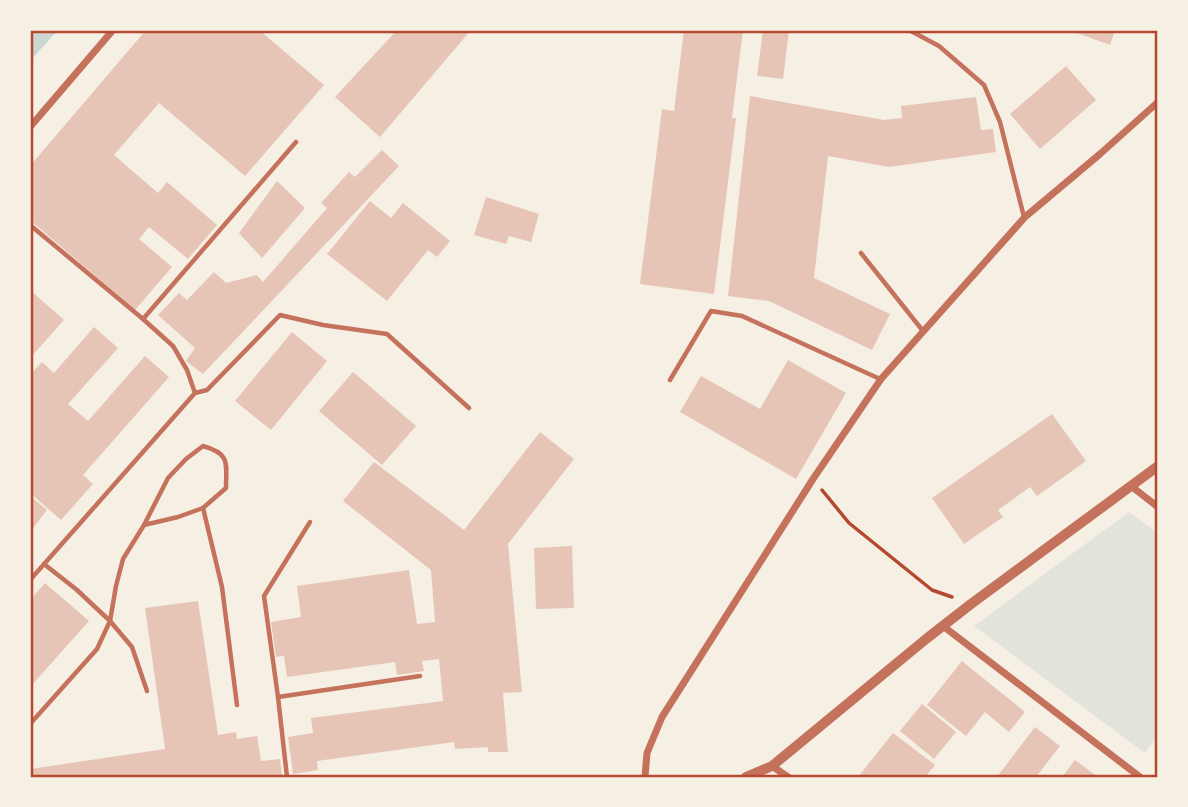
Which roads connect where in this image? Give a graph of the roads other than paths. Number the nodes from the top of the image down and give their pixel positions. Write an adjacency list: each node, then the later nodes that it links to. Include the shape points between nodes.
1 (113, 30): 4 (street)
2 (909, 30): 6 (lane, via 939,46 984,85 1000,122)
3 (1158, 102): 6 (street)
4 (30, 127)
5 (296, 142): 9 (lane)
6 (1025, 217): 10 (street)
7 (30, 225): 9 (lane)
8 (861, 253): 10 (lane)
9 (143, 319): 13 (lane, via 173,346)
10 (923, 331): 11 (street)
11 (881, 379): 12 (lane, via 743,316 711,311); 32 (street, via 662,717 647,753)
12 (670, 380)
13 (195, 393): 14 (lane, via 207,390 281,315 387,334); 21 (lane)
14 (469, 408)
15 (1158, 466): 16 (street)
16 (1132, 486): 17 (street); 24 (street)
17 (1158, 507)
18 (203, 508): 20 (lane); 20 (lane, via 226,488 226,461 218,450 203,446 168,478); 28 (lane, via 222,587)
19 (310, 522): 27 (lane, via 264,596)
20 (144, 525): 23 (lane, via 123,559)
21 (44, 564): 22 (lane); 23 (lane)
22 (30, 580)
23 (110, 621): 26 (lane, via 132,647); 29 (lane, via 97,649)
24 (943, 626): 30 (street); 35 (street)
25 (420, 676): 27 (lane)
26 (146, 691)
27 (278, 697): 31 (lane)
28 (237, 705)
29 (30, 724)
30 (772, 766): 33 (street); 34 (street)
31 (287, 777)
32 (645, 777)
33 (746, 777)
34 (788, 777)
35 (1140, 777)

